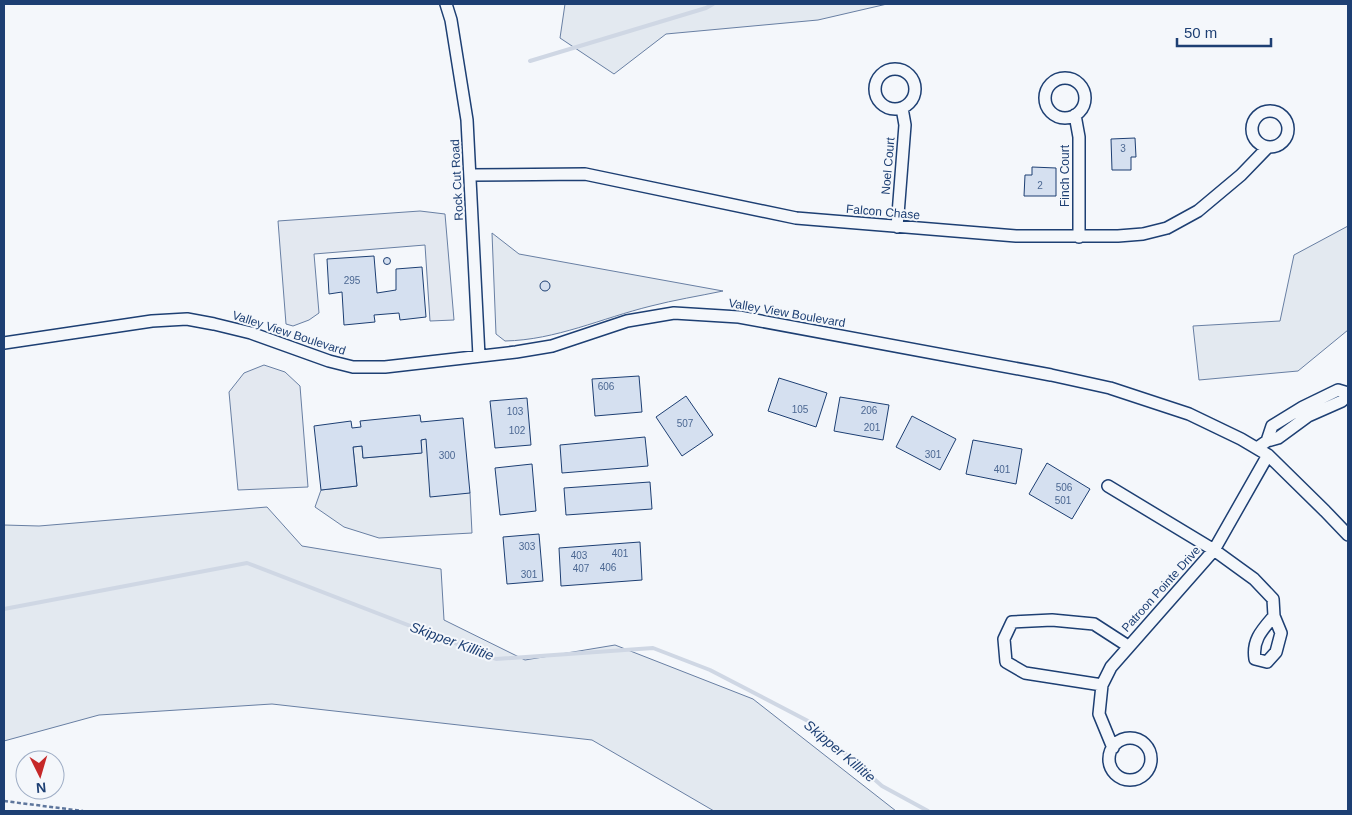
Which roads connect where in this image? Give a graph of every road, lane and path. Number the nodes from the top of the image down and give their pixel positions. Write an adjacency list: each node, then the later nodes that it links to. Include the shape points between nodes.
1 (446, 4): 5 (street, Rock Cut Road, via 467,120)
2 (902, 108): 6 (street, Noel Court, via 905,125)
3 (1075, 115): 7 (street, Finch Court)
4 (1268, 147): 7 (street, Falcon Chase, via 1198,211 1167,228 1143,234)
5 (471, 175): 6 (street, Falcon Chase, via 585,174 796,218); 9 (street, Rock Cut Road)
6 (897, 227): 7 (street, Falcon Chase)
7 (1078, 237)
8 (4, 343): 9 (street, Valley View Boulevard, via 187,319 251,333 300,352 353,366 385,367)
9 (479, 356): 11 (street, Valley View Boulevard, via 552,346 626,321 674,313 739,318 1110,388 1189,414)
10 (1348, 393): 11 (street, via 1342,401 1308,416 1278,438)
11 (1257, 448): 12 (street, Valley View Boulevard)
12 (1268, 455): 14 (street, Valley View Boulevard); 15 (street, Patroon Pointe Drive)
13 (1108, 486): 15 (street, Patroon Pointe Drive)
14 (1348, 536)
15 (1214, 550): 16 (street, Patroon Pointe Drive, via 1254,579 1273,599); 17 (street, Patroon Pointe Drive)
16 (1274, 616)
17 (1128, 646): 18 (street, Patroon Pointe Drive, via 1111,667); 18 (street, Patroon Pointe Drive, via 1094,624 1052,620 1012,622 1004,639 1006,662 1025,672)
18 (1102, 686): 19 (street, Patroon Pointe Drive, via 1099,714)
19 (1113, 748)
20 (4, 801): 21 (path)
21 (83, 811)

